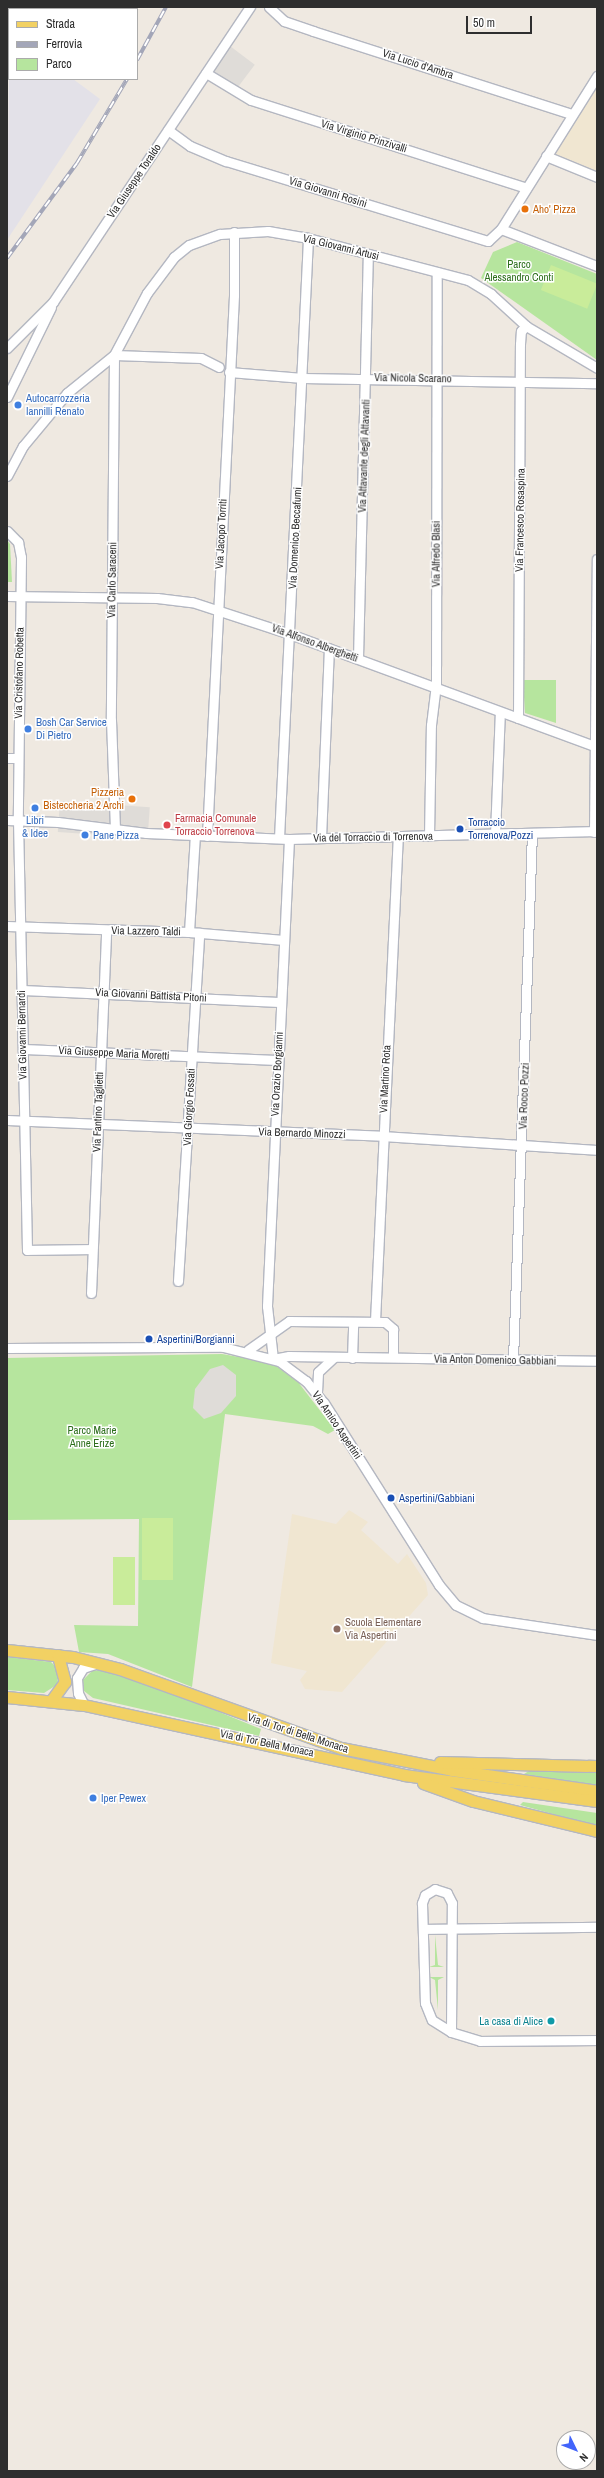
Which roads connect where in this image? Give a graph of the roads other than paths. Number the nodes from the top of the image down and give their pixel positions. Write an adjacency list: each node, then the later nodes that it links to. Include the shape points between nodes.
1 (250, 7): 3 (street, Via Giuseppe Toraldo)
2 (269, 7): 5 (street, Via Lucio d'Ambra, via 284,21)
3 (206, 73): 6 (street, Via Giuseppe Toraldo); 9 (street, Via Virginio Prinzivalli, via 251,100)
4 (597, 77): 5 (street)
5 (571, 114): 7 (street)
6 (168, 130): 10 (street, Via Giovanni Rosini, via 190,146 226,161 483,240 494,239); 16 (street, Via Giuseppe Toraldo)
7 (546, 156): 8 (street); 9 (street)
8 (597, 177)
9 (526, 188): 10 (street)
10 (501, 229): 14 (street)
11 (234, 232): 12 (street, Via Giovanni Artusi, via 268,231); 19 (street, Via Giovanni Artusi, via 202,239 174,257 147,293); 22 (street, Via Jacopo Torriti)
12 (308, 238): 13 (street, Via Giovanni Artusi); 23 (street, Via Domenico Beccafumi)
13 (368, 254): 15 (street, Via Giovanni Artusi); 24 (street, Via Attavante degli Attavanti)
14 (597, 266)
15 (437, 272): 17 (street, Via Giovanni Artusi, via 477,284); 25 (street, Via Alfredo Blasi)
16 (53, 302): 18 (street, Via Giuseppe Toraldo); 28 (street)
17 (526, 326): 21 (street, Via Giovanni Artusi); 26 (street, Via Francesco Rosaspina, via 520,338)
18 (7, 348)
19 (114, 355): 20 (street, via 201,358); 29 (street, Via Giovanni Artusi, via 67,393 23,446); 34 (street, Via Carlo Saraceni)
20 (219, 367)
21 (597, 368)
22 (229, 372): 23 (street, Via Nicola Scarano); 35 (street, Via Jacopo Torriti)
23 (303, 378): 24 (street, Via Nicola Scarano); 36 (street, Via Domenico Beccafumi)
24 (366, 378): 25 (street, Via Nicola Scarano); 38 (street, Via Attavante degli Attavanti)
25 (437, 379): 26 (street, Via Nicola Scarano); 39 (street, Via Alfredo Blasi)
26 (521, 379): 27 (street, Via Nicola Scarano); 41 (street, Via Francesco Rosaspina)
27 (597, 383)
28 (7, 397)
29 (7, 476)
30 (7, 531): 33 (street, Via Cristofano Robetta, via 16,540 21,551)
31 (597, 559): 42 (street)
32 (7, 596): 33 (street, Via Alfonso Alberghetti)
33 (20, 596): 34 (street, Via Alfonso Alberghetti); 44 (street, Via Cristofano Robetta)
34 (112, 597): 35 (street, Via Alfonso Alberghetti, via 176,599); 47 (street, Via Carlo Saraceni, via 111,720)
35 (217, 609): 36 (street, Via Alfonso Alberghetti); 52 (street, Via Jacopo Torriti)
36 (290, 634): 37 (street, Via Alfonso Alberghetti); 56 (street, Via Domenico Beccafumi)
37 (329, 648): 38 (street, Via Alfonso Alberghetti); 55 (street)
38 (358, 658): 39 (street, Via Alfonso Alberghetti)
39 (436, 687): 40 (street, Via Alfonso Alberghetti); 53 (street, Via Alfredo Blasi, via 431,725)
40 (500, 712): 41 (street, Via Alfonso Alberghetti); 50 (street)
41 (518, 718): 42 (street, Via Alfonso Alberghetti)
42 (597, 747): 48 (street)
43 (7, 758): 44 (street)
44 (18, 758): 46 (street, Via Cristofano Robetta)
45 (7, 820): 46 (street)
46 (18, 820): 47 (street, Via del Torraccio di Torrenova); 58 (street, Via Giovanni Bernardi)
47 (115, 829): 51 (street, Via del Torraccio di Torrenova)
48 (596, 832): 49 (street, Via del Torraccio di Torrenova)
49 (532, 833): 50 (street, Via del Torraccio di Torrenova); 77 (street, Via Rocco Pozzi)
50 (495, 834): 53 (street, Via del Torraccio di Torrenova)
51 (195, 835): 52 (street, Via del Torraccio di Torrenova); 60 (street)
52 (207, 836): 56 (street, Via del Torraccio di Torrenova)
53 (429, 836): 54 (street, Via del Torraccio di Torrenova)
54 (398, 837): 55 (street, Via del Torraccio di Torrenova); 76 (street, Via Martino Rota)
55 (321, 838): 56 (street, Via del Torraccio di Torrenova)
56 (284, 839): 62 (street, Via Orazio Borgianni)
57 (7, 926): 58 (street, Via Lazzero Taldi)
58 (20, 926): 59 (street, Via Lazzero Taldi); 63 (street, Via Giovanni Bernardi)
59 (106, 930): 60 (street, Via Lazzero Taldi); 64 (street, Via Fantino Taglietti)
60 (189, 932): 61 (street, Via Lazzero Taldi)
61 (199, 933): 62 (street, Via Lazzero Taldi); 65 (street, Via Giorgio Fossati)
62 (284, 940): 66 (street, Via Orazio Borgianni)
63 (22, 990): 64 (street, Via Giovanni Battista Pitoni); 67 (street, Via Giovanni Bernardi)
64 (104, 993): 65 (street, Via Giovanni Battista Pitoni); 68 (street, Via Fantino Taglietti)
65 (195, 998): 66 (street, Via Giovanni Battista Pitoni); 69 (street, Via Giorgio Fossati)
66 (280, 1002): 70 (street, Via Orazio Borgianni)
67 (23, 1049): 68 (street, Via Giuseppe Maria Moretti); 72 (street, Via Giovanni Bernardi)
68 (100, 1052): 69 (street, Via Giuseppe Maria Moretti); 73 (street, Via Fantino Taglietti)
69 (192, 1057): 70 (street, Via Giuseppe Maria Moretti); 74 (street, Via Giorgio Fossati)
70 (278, 1060): 75 (street, Via Orazio Borgianni)
71 (7, 1120): 72 (street, Via Bernardo Minozzi)
72 (24, 1121): 73 (street, Via Bernardo Minozzi); 79 (street, Via Giovanni Bernardi, via 27,1250)
73 (98, 1124): 74 (street, Via Bernardo Minozzi); 79 (street, Via Fantino Taglietti)
74 (188, 1127): 75 (street, Via Bernardo Minozzi); 80 (street, Via Giorgio Fossati)
75 (274, 1132): 76 (street, Via Bernardo Minozzi); 84 (street, Via Orazio Borgianni, via 266,1306)
76 (382, 1136): 77 (street, Via Bernardo Minozzi); 83 (street, Via Martino Rota)
77 (522, 1145): 78 (street, Via Bernardo Minozzi); 91 (street, Via Rocco Pozzi)
78 (597, 1150)
79 (91, 1249): 81 (street, Via Fantino Taglietti)
80 (178, 1280)
81 (91, 1293)
82 (353, 1322): 83 (street); 84 (street, via 289,1321); 89 (street)
83 (375, 1322): 87 (street, via 388,1323 393,1328)
84 (271, 1332): 86 (street); 90 (street, Via Orazio Borgianni)
85 (7, 1348): 86 (street, Via Amico Aspertini, via 217,1346)
86 (248, 1350): 90 (street, Via Amico Aspertini)
87 (393, 1357): 89 (street, Via Anton Domenico Gabbiani); 91 (street, Via Anton Domenico Gabbiani)
88 (334, 1358): 89 (street, Via Anton Domenico Gabbiani); 90 (street, Via Anton Domenico Gabbiani, via 284,1356); 93 (street, via 318,1372)
89 (352, 1358)
90 (273, 1359): 93 (street, Via Amico Aspertini, via 296,1373)
91 (513, 1360): 92 (street, Via Anton Domenico Gabbiani)
92 (597, 1361)
93 (317, 1392): 94 (street, Via Amico Aspertini, via 439,1585 456,1605 483,1618)
94 (597, 1635)
95 (7, 1650): 96 (main road, Via di Tor di Bella Monaca)
96 (58, 1655): 97 (main road, Via di Tor di Bella Monaca); 99 (main road, via 64,1682)
97 (98, 1663): 100 (street, via 83,1668 77,1678 78,1693); 101 (main road, Via di Tor di Bella Monaca, via 271,1726 341,1748)
98 (7, 1697): 99 (main road, Via di Tor Bella Monaca)
99 (51, 1701): 100 (main road, Via di Tor Bella Monaca)
100 (84, 1705): 103 (main road, Via di Tor Bella Monaca)
101 (399, 1761): 102 (main road); 104 (main road, Via di Tor di Bella Monaca)
102 (597, 1766)
103 (404, 1776): 105 (main road, Via di Tor Bella Monaca); 106 (main road, via 473,1801)
104 (597, 1791)
105 (597, 1801)
106 (597, 1830)
107 (597, 1927): 108 (street)
108 (452, 1928): 109 (street); 109 (street, via 451,1898 437,1889 423,1897); 110 (street)
109 (423, 1929): 110 (street, via 426,2008 432,2020)
110 (451, 2032): 111 (street, via 482,2041)
111 (597, 2040)

